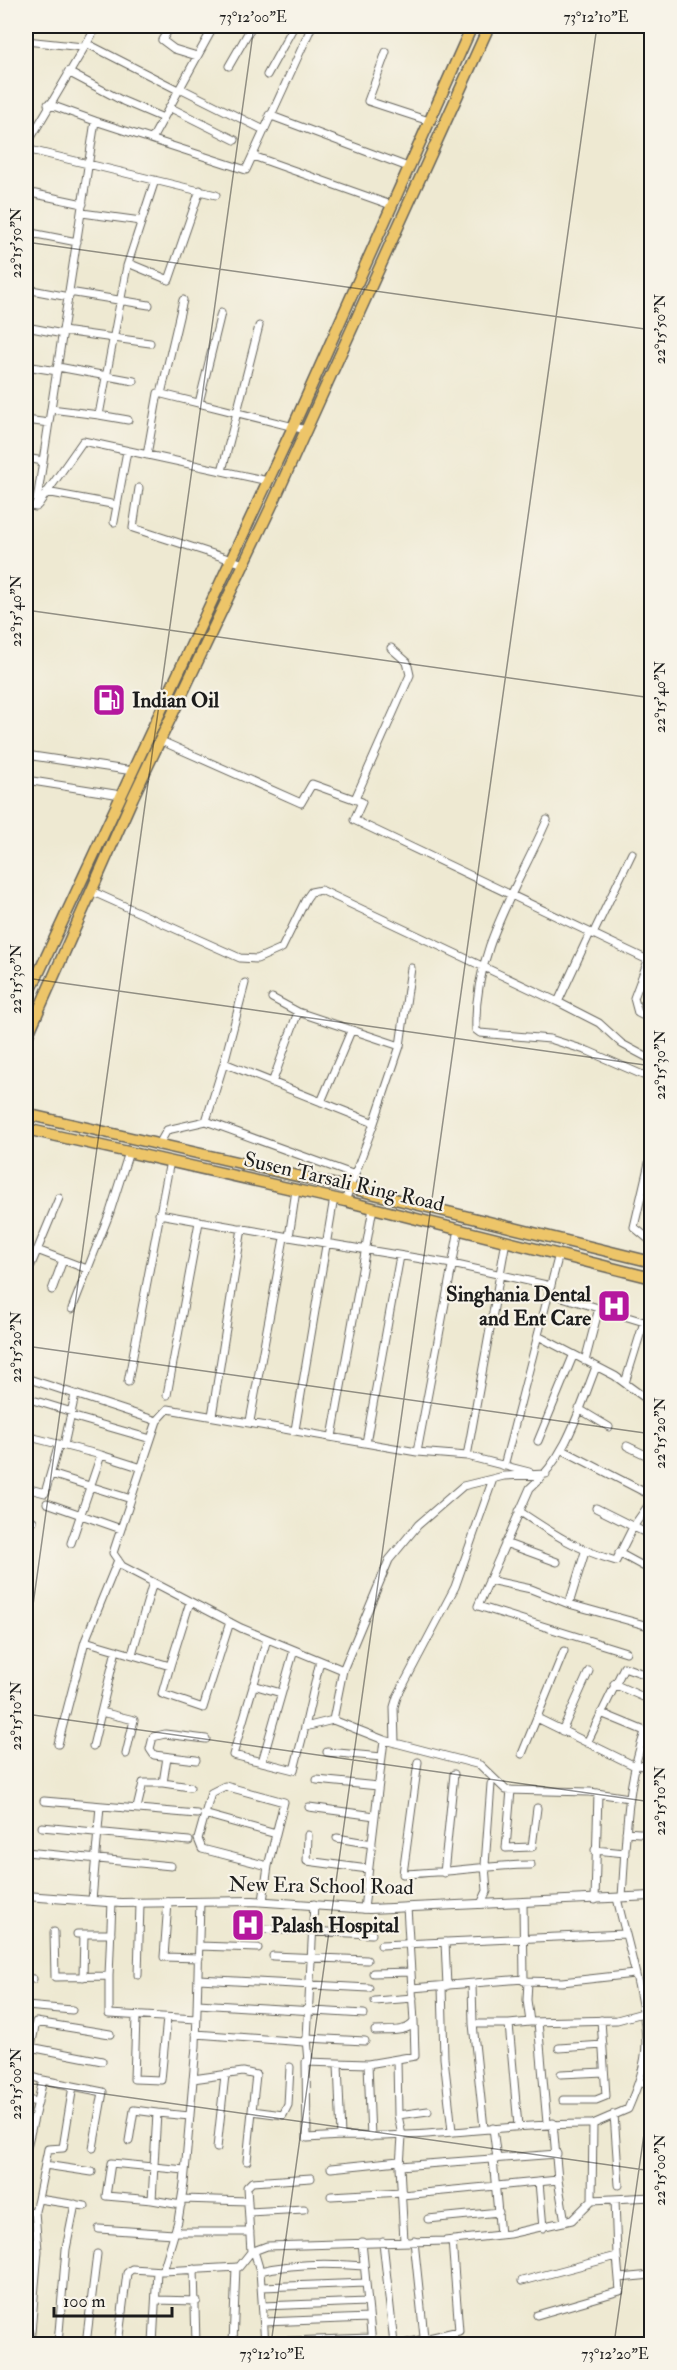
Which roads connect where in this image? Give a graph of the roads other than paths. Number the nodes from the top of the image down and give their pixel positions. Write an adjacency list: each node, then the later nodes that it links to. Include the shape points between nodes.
1 (97, 26): 10 (street)
2 (171, 26): 12 (street, via 162,40 174,50)
3 (214, 26): 12 (street)
4 (252, 26): 13 (street)
5 (294, 26): 15 (street)
6 (312, 26): 19 (street)
7 (472, 26): 22 (main road)
8 (489, 26): 66 (main road)
9 (26, 41): 10 (street)
10 (85, 45): 14 (street); 16 (street)
11 (386, 52): 22 (street, via 368,101)
12 (197, 56): 16 (street)
13 (230, 66)
14 (68, 72): 17 (street); 20 (street)
15 (267, 75)
16 (179, 89): 18 (street); 23 (street)
17 (48, 104): 21 (street); 26 (street)
18 (169, 107): 20 (street); 25 (street)
19 (269, 115): 23 (street); 29 (street)
20 (163, 118): 24 (street)
21 (95, 121): 24 (street); 28 (street)
22 (429, 121): 29 (main road)
23 (264, 130): 27 (street)
24 (152, 140): 27 (street, via 246,170)
25 (235, 140)
26 (26, 143): 28 (street)
27 (254, 156): 35 (street)
28 (89, 165): 30 (street); 34 (street)
29 (408, 167): 35 (main road)
30 (155, 180): 31 (street); 37 (street)
31 (200, 190): 33 (street); 40 (street, via 169,280)
32 (26, 192): 34 (street)
33 (216, 195)
34 (83, 204): 36 (street)
35 (391, 205): 65 (main road)
36 (82, 213): 37 (street); 39 (street)
37 (141, 221): 40 (street)
38 (29, 233): 39 (street); 41 (street)
39 (77, 242): 43 (street)
40 (128, 263): 44 (street)
41 (26, 267)
42 (26, 289): 43 (street)
43 (69, 294): 44 (street); 50 (street)
44 (120, 299): 46 (street); 51 (street)
45 (183, 300): 57 (street)
46 (149, 305)
47 (221, 313): 58 (street)
48 (259, 326): 60 (street)
49 (26, 327): 50 (street)
50 (63, 332): 51 (street); 54 (street)
51 (113, 339): 52 (street); 55 (street)
52 (150, 343)
53 (26, 366): 54 (street)
54 (58, 369): 55 (street); 59 (street)
55 (106, 377): 56 (street); 61 (street)
56 (134, 381)
57 (161, 394): 58 (street); 68 (street, via 158,393)
58 (199, 403): 60 (street)
59 (51, 409): 61 (street); 64 (street)
60 (237, 413): 65 (street); 71 (street)
61 (99, 415): 63 (street)
62 (26, 420): 64 (street)
63 (128, 420)
64 (49, 423): 70 (street)
65 (293, 427): 66 (street); 72 (main road)
66 (306, 430): 80 (main road)
67 (127, 451): 68 (street); 74 (street, via 83,441); 76 (street)
68 (147, 455): 71 (street)
69 (26, 458): 70 (street)
70 (43, 461): 77 (street)
71 (222, 471): 72 (street)
72 (268, 481): 79 (main road)
73 (139, 488): 79 (street, via 133,528)
74 (46, 492): 76 (street); 77 (street)
75 (26, 505): 77 (street)
76 (117, 505): 78 (street)
77 (36, 507)
78 (114, 522)
79 (231, 560): 80 (street); 82 (main road)
80 (244, 564): 82 (main road)
81 (391, 648): 87 (street, via 407,662 410,675)
82 (154, 738): 84 (main road); 87 (street, via 301,802 312,784); 90 (main road)
83 (26, 754): 84 (street)
84 (133, 771): 86 (main road)
85 (26, 780): 86 (street)
86 (121, 795): 98 (main road)
87 (355, 799): 91 (street, via 362,802 354,820)
88 (547, 820): 91 (street)
89 (632, 853): 92 (street)
90 (91, 891): 95 (street, via 240,958 256,959 282,948 306,899 311,892 321,890); 104 (main road)
91 (510, 894): 92 (street); 95 (street)
92 (591, 933): 94 (street); 100 (street)
93 (651, 950): 94 (street)
94 (649, 961): 102 (street, via 634,1005 638,1013)
95 (481, 966): 100 (street); 108 (street, via 477,1032 550,1039)
96 (411, 968): 105 (street)
97 (245, 984): 107 (street)
98 (26, 999)
99 (272, 999): 101 (street)
100 (558, 1002): 106 (street, via 598,1023 622,1044)
101 (298, 1012): 103 (street); 109 (street)
102 (651, 1020)
103 (351, 1031): 105 (street); 110 (street)
104 (26, 1039)
105 (400, 1046): 113 (street)
106 (651, 1060)
107 (224, 1063): 109 (street); 112 (street)
108 (651, 1079)
109 (272, 1083): 110 (street)
110 (321, 1102): 113 (street)
111 (26, 1114): 115 (main road, Susen Tarsali Ring Road)
112 (206, 1121): 115 (street, via 167,1130); 119 (street)
113 (374, 1123): 119 (street)
114 (26, 1129): 117 (main road, Susen Tarsali Ring Road)
115 (158, 1146): 120 (main road, Susen Tarsali Ring Road)
116 (651, 1150): 131 (street, via 634,1227)
117 (129, 1152): 118 (main road, Susen Tarsali Ring Road); 140 (street)
118 (170, 1161): 121 (main road, Susen Tarsali Ring Road); 125 (street)
119 (355, 1174): 120 (street)
120 (350, 1188): 123 (street); 138 (main road, Susen Tarsali Ring Road)
121 (296, 1190): 123 (main road, Susen Tarsali Ring Road); 129 (street)
122 (59, 1198): 133 (street)
123 (340, 1200): 124 (main road, Susen Tarsali Ring Road); 132 (street)
124 (373, 1208): 128 (main road, Susen Tarsali Ring Road); 134 (street)
125 (159, 1214): 126 (street); 153 (street)
126 (199, 1222): 127 (street); 156 (street)
127 (242, 1228): 129 (street); 161 (street)
128 (459, 1229): 130 (main road, Susen Tarsali Ring Road); 139 (street)
129 (288, 1237): 132 (street); 163 (street, via 284,1238)
130 (506, 1241): 135 (main road, Susen Tarsali Ring Road); 141 (street)
131 (651, 1242)
132 (328, 1244): 134 (street); 165 (street)
133 (37, 1250): 137 (street); 142 (street)
134 (366, 1250): 136 (street); 167 (street)
135 (559, 1254): 143 (main road, Susen Tarsali Ring Road); 144 (street)
136 (400, 1256): 139 (street); 170 (street)
137 (63, 1260): 140 (street); 145 (street)
138 (651, 1262)
139 (452, 1264): 141 (street); 174 (street)
140 (87, 1269): 147 (street)
141 (500, 1276): 144 (street); 176 (street)
142 (26, 1277)
143 (651, 1278)
144 (550, 1289): 146 (street); 148 (street)
145 (52, 1290)
146 (598, 1308): 150 (street); 154 (street, via 644,1322)
147 (72, 1310)
148 (538, 1336): 149 (street); 178 (street)
149 (573, 1356): 150 (street); 169 (street)
150 (585, 1361): 151 (street)
151 (596, 1367): 154 (street); 159 (street)
152 (26, 1378): 155 (street)
153 (128, 1382)
154 (625, 1383): 158 (street)
155 (75, 1395): 160 (street); 162 (street)
156 (167, 1395)
157 (26, 1398): 160 (street)
158 (651, 1403)
159 (579, 1409): 164 (street); 173 (street)
160 (71, 1414): 168 (street); 171 (street)
161 (213, 1416): 162 (street, via 168,1409); 163 (street)
162 (157, 1421): 168 (street)
163 (250, 1421): 165 (street)
164 (609, 1427)
165 (295, 1430): 167 (street)
166 (26, 1436): 171 (street)
167 (332, 1437): 170 (street)
168 (151, 1439): 179 (street)
169 (538, 1441)
170 (366, 1443): 174 (street)
171 (62, 1445): 175 (street); 180 (street)
172 (627, 1446): 177 (street)
173 (563, 1450): 181 (street); 185 (street)
174 (417, 1452): 176 (street)
175 (101, 1455): 179 (street); 184 (street)
176 (467, 1456): 178 (street)
177 (651, 1458)
178 (504, 1466): 181 (street)
179 (142, 1468): 186 (street)
180 (51, 1474): 183 (street, via 45,1493); 184 (street)
181 (546, 1474): 182 (street); 189 (street, via 530,1488)
182 (493, 1479): 216 (street, via 463,1486 418,1525 389,1560); 232 (street, via 453,1593 397,1697)
183 (26, 1488)
184 (90, 1488): 186 (street); 190 (street)
185 (651, 1498): 191 (street)
186 (131, 1499): 192 (street)
187 (47, 1503): 190 (street)
188 (596, 1508): 191 (street)
189 (519, 1511): 195 (street); 196 (street)
190 (81, 1515): 192 (street); 194 (street)
191 (633, 1527): 193 (street); 197 (street)
192 (121, 1528): 198 (street, via 113,1553)
193 (651, 1536)
194 (71, 1543)
195 (505, 1543): 199 (street); 201 (street)
196 (585, 1552): 197 (street, via 615,1561); 204 (street)
197 (620, 1553): 200 (street)
198 (118, 1560): 202 (street); 208 (street)
199 (557, 1562)
200 (651, 1571)
201 (489, 1580): 204 (street, via 531,1589); 212 (street, via 478,1606)
202 (153, 1582): 203 (street); 213 (street)
203 (190, 1602): 205 (street); 215 (street)
204 (569, 1604): 206 (street)
205 (230, 1622): 207 (street); 215 (street, via 203,1708 162,1694)
206 (651, 1627)
207 (267, 1639): 210 (street); 219 (street)
208 (85, 1641): 209 (street); 234 (street)
209 (116, 1650): 213 (street); 223 (street)
210 (294, 1650): 214 (street); 221 (street)
211 (564, 1651): 225 (street)
212 (626, 1652)
213 (132, 1654): 215 (street)
214 (320, 1661): 216 (street); 227 (street)
215 (170, 1666)
216 (343, 1670): 226 (street)
217 (589, 1671): 228 (street)
218 (651, 1677): 220 (street, via 624,1667)
219 (253, 1684): 221 (street); 242 (street, via 233,1755)
220 (614, 1684): 222 (street); 224 (street)
221 (281, 1693): 242 (street)
222 (650, 1700)
223 (101, 1712): 235 (street); 237 (street, via 134,1720)
224 (601, 1713): 229 (street); 233 (street)
225 (537, 1718): 228 (street); 238 (street)
226 (333, 1720): 227 (street); 231 (street)
227 (305, 1727): 242 (street, via 294,1770)
228 (562, 1731): 233 (street)
229 (648, 1733): 244 (street)
230 (206, 1739): 239 (street, via 155,1734 151,1752)
231 (384, 1740): 232 (street); 240 (street)
232 (395, 1743): 252 (street, via 480,1766 506,1790)
233 (587, 1743): 244 (street)
234 (58, 1744)
235 (93, 1746)
236 (327, 1752): 240 (street)
237 (126, 1754)
238 (522, 1755)
239 (167, 1757): 241 (street); 248 (street)
240 (382, 1757): 250 (street)
241 (196, 1760)
242 (262, 1762)
243 (418, 1762): 280 (street, via 403,1874)
244 (633, 1764): 245 (street); 254 (street)
245 (651, 1768)
246 (454, 1774): 280 (street)
247 (317, 1780): 250 (street)
248 (163, 1784): 251 (street); 258 (street, via 143,1783)
249 (491, 1784): 275 (street)
250 (378, 1786): 261 (street)
251 (190, 1787)
252 (511, 1790): 253 (street); 259 (street, via 506,1848 532,1847)
253 (598, 1793): 254 (street); 271 (street)
254 (628, 1798): 264 (street)
255 (44, 1801): 256 (street)
256 (100, 1806): 258 (street); 263 (street)
257 (309, 1807): 261 (street)
258 (136, 1808): 260 (street)
259 (537, 1808)
260 (201, 1814): 265 (street); 265 (street, via 211,1793 225,1786 284,1802); 278 (street, via 198,1839 202,1849)
261 (375, 1816): 270 (street)
262 (42, 1827): 263 (street)
263 (98, 1832): 269 (street); 274 (street)
264 (626, 1832): 266 (street); 273 (street)
265 (276, 1834): 278 (street)
266 (651, 1834)
267 (308, 1835): 279 (street, via 307,1861)
268 (337, 1838): 270 (street)
269 (189, 1841)
270 (372, 1844): 279 (street)
271 (595, 1850): 273 (street); 284 (street)
272 (26, 1852): 274 (street)
273 (625, 1853): 283 (street)
274 (96, 1859): 277 (street); 285 (street)
275 (485, 1865): 276 (street); 280 (street); 293 (street, via 487,1891)
276 (531, 1865)
277 (171, 1866)
278 (268, 1866): 286 (street)
279 (368, 1869): 295 (street)
280 (444, 1873)
281 (26, 1896): 285 (street, New Era School Road)
282 (651, 1896): 283 (street, New Era School Road)
283 (620, 1897): 284 (street, New Era School Road); 301 (street)
284 (595, 1900): 291 (street, New Era School Road)
285 (92, 1901): 287 (street, New Era School Road)
286 (263, 1901): 289 (street, New Era School Road); 292 (street, New Era School Road)
287 (112, 1902): 290 (street, New Era School Road); 299 (street)
288 (168, 1902): 289 (street, New Era School Road); 290 (street, New Era School Road); 309 (street, via 164,1957)
289 (200, 1902): 306 (street)
290 (140, 1903): 315 (street)
291 (523, 1903): 293 (street, New Era School Road); 302 (street)
292 (314, 1904): 295 (street, New Era School Road); 297 (street)
293 (481, 1904): 294 (street, New Era School Road)
294 (407, 1907): 295 (street, New Era School Road); 304 (street)
295 (364, 1909)
296 (262, 1929): 297 (street)
297 (312, 1929): 300 (street); 310 (street)
298 (54, 1932): 317 (street, via 55,1977)
299 (111, 1934): 316 (street); 317 (street, via 81,1934)
300 (372, 1934)
301 (625, 1934): 302 (street); 314 (street)
302 (524, 1940): 303 (street); 319 (street)
303 (445, 1942): 304 (street); 322 (street)
304 (409, 1943): 305 (street); 312 (street)
305 (381, 1945)
306 (199, 1946): 307 (street); 309 (street)
307 (258, 1948)
308 (273, 1956): 310 (street)
309 (199, 1958): 318 (street)
310 (310, 1958): 311 (street); 321 (street)
311 (367, 1960)
312 (411, 1972): 313 (street); 324 (street)
313 (373, 1973)
314 (634, 1974): 319 (street, via 562,1982); 331 (street)
315 (138, 1975)
316 (109, 1976): 317 (street); 333 (street, via 109,2014)
317 (83, 1977)
318 (199, 1979): 321 (street); 327 (street)
319 (526, 1980): 320 (street); 338 (street, via 526,2000)
320 (472, 1984): 322 (street); 339 (street)
321 (309, 1985): 323 (street); 330 (street)
322 (444, 1986): 324 (street); 379 (street, via 444,2058)
323 (369, 1988)
324 (412, 1988): 325 (street)
325 (413, 1998): 326 (street); 337 (street)
326 (375, 2001)
327 (198, 2004): 330 (street); 335 (street)
328 (26, 2006): 329 (street)
329 (72, 2010)
330 (308, 2011): 332 (street); 344 (street)
331 (643, 2013): 336 (street); 361 (street, via 646,2044)
332 (363, 2014)
333 (136, 2017): 334 (street); 334 (street, via 134,2079 161,2080)
334 (167, 2018): 335 (street)
335 (197, 2019): 343 (street)
336 (601, 2020): 338 (street); 346 (street)
337 (414, 2022): 341 (street, via 402,2030); 349 (street, via 415,2056)
338 (534, 2022): 340 (street); 373 (street)
339 (472, 2024): 340 (street); 376 (street)
340 (509, 2024): 375 (street)
341 (375, 2031)
342 (110, 2034): 347 (street, via 36,2022)
343 (196, 2034): 344 (street, via 304,2042); 359 (street)
344 (307, 2038): 345 (street); 351 (street)
345 (365, 2041)
346 (603, 2045): 348 (street); 355 (street)
347 (30, 2048): 350 (street); 356 (street)
348 (559, 2048)
349 (397, 2059): 353 (street); 371 (street)
350 (102, 2061)
351 (309, 2062): 352 (street); 380 (street, via 305,2066 308,2138)
352 (338, 2064): 353 (street); 380 (street)
353 (368, 2064): 382 (street)
354 (290, 2067): 367 (street, via 287,2111 283,2115)
355 (604, 2072): 357 (street); 365 (street, via 606,2096 596,2100)
356 (26, 2073): 360 (street)
357 (561, 2074)
358 (225, 2075): 359 (street); 367 (street, via 256,2074); 386 (street)
359 (193, 2079): 372 (street)
360 (43, 2080): 363 (street); 366 (street)
361 (639, 2083): 362 (street); 370 (street, via 628,2109)
362 (651, 2084)
363 (73, 2086): 385 (street, via 103,2092); 391 (street, via 63,2148 48,2149)
364 (26, 2100): 366 (street)
365 (563, 2100)
366 (38, 2102): 378 (street)
367 (252, 2111): 389 (street)
368 (428, 2111): 371 (street)
369 (158, 2113): 372 (street); 383 (street, via 134,2110); 392 (street)
370 (614, 2114): 374 (street); 399 (street)
371 (398, 2115): 381 (street)
372 (190, 2116): 394 (street)
373 (550, 2123): 374 (street); 375 (street); 387 (street)
374 (593, 2124): 407 (street)
375 (518, 2126): 377 (street)
376 (484, 2128): 377 (street); 379 (street)
377 (493, 2128): 388 (street)
378 (28, 2131): 384 (street)
379 (452, 2131): 381 (street)
380 (341, 2136): 382 (street)
381 (402, 2136): 382 (street); 390 (street)
382 (371, 2137)
383 (129, 2141)
384 (27, 2147)
385 (93, 2148)
386 (217, 2148)
387 (557, 2154): 388 (street); 397 (street)
388 (495, 2159): 390 (street); 400 (street)
389 (247, 2161)
390 (400, 2164): 393 (street); 401 (street)
391 (45, 2165): 395 (street); 404 (street)
392 (153, 2168): 394 (street); 406 (street); 406 (street, via 111,2163 106,2196)
393 (331, 2168)
394 (185, 2170): 409 (street)
395 (92, 2172)
396 (311, 2178): 408 (street, via 252,2182)
397 (558, 2180): 398 (street); 418 (street)
398 (539, 2182): 400 (street); 419 (street)
399 (619, 2185)
400 (497, 2186): 401 (street); 416 (street)
401 (402, 2194): 402 (street); 425 (street)
402 (331, 2196)
403 (651, 2197): 405 (street)
404 (38, 2199): 410 (street); 413 (street)
405 (615, 2199): 407 (street); 431 (street)
406 (152, 2200): 409 (street)
407 (592, 2200): 418 (street, via 579,2215)
408 (248, 2201): 409 (street); 414 (street)
409 (181, 2202): 422 (street)
410 (75, 2204): 411 (street); 455 (street, via 66,2249)
411 (85, 2206)
412 (304, 2209): 414 (street)
413 (35, 2211): 415 (street); 454 (street, via 38,2251)
414 (249, 2211): 421 (street)
415 (26, 2212)
416 (499, 2212): 417 (street); 423 (street)
417 (428, 2219)
418 (565, 2222): 419 (street)
419 (543, 2228): 423 (street)
420 (99, 2229): 422 (street)
421 (250, 2232): 422 (street); 429 (street)
422 (174, 2233): 435 (street)
423 (500, 2235): 424 (street)
424 (452, 2240): 426 (street); 449 (street, via 459,2331)
425 (404, 2241): 426 (street); 428 (street)
426 (414, 2241): 450 (street)
427 (362, 2242): 428 (street); 429 (street, via 267,2246); 432 (street)
428 (383, 2242): 461 (street)
429 (252, 2251): 433 (street); 436 (street)
430 (97, 2254): 456 (street)
431 (616, 2256): 438 (street); 439 (street)
432 (364, 2266): 436 (street, via 312,2265); 440 (street)
433 (236, 2267): 434 (street); 460 (street)
434 (194, 2269): 435 (street); 443 (street)
435 (160, 2271): 442 (street); 457 (street, via 132,2269 127,2273)
436 (260, 2271): 441 (street)
437 (651, 2275): 438 (street)
438 (619, 2278): 446 (street, via 620,2291)
439 (522, 2282)
440 (366, 2283): 441 (street); 444 (street)
441 (262, 2287): 445 (street)
442 (156, 2300): 443 (street); 458 (street)
443 (197, 2301): 459 (street)
444 (367, 2302): 445 (street); 447 (street)
445 (264, 2306): 448 (street)
446 (537, 2315)
447 (369, 2318): 448 (street); 451 (street)
448 (264, 2322): 452 (street)
449 (449, 2334): 450 (street); 463 (street)
450 (424, 2337): 453 (street)
451 (371, 2341): 452 (street)
452 (265, 2343)
453 (414, 2343): 462 (street)
454 (30, 2344)
455 (58, 2344)
456 (86, 2344)
457 (118, 2344)
458 (153, 2344)
459 (196, 2344)
460 (233, 2344)
461 (394, 2344)
462 (403, 2344)
463 (451, 2344)

